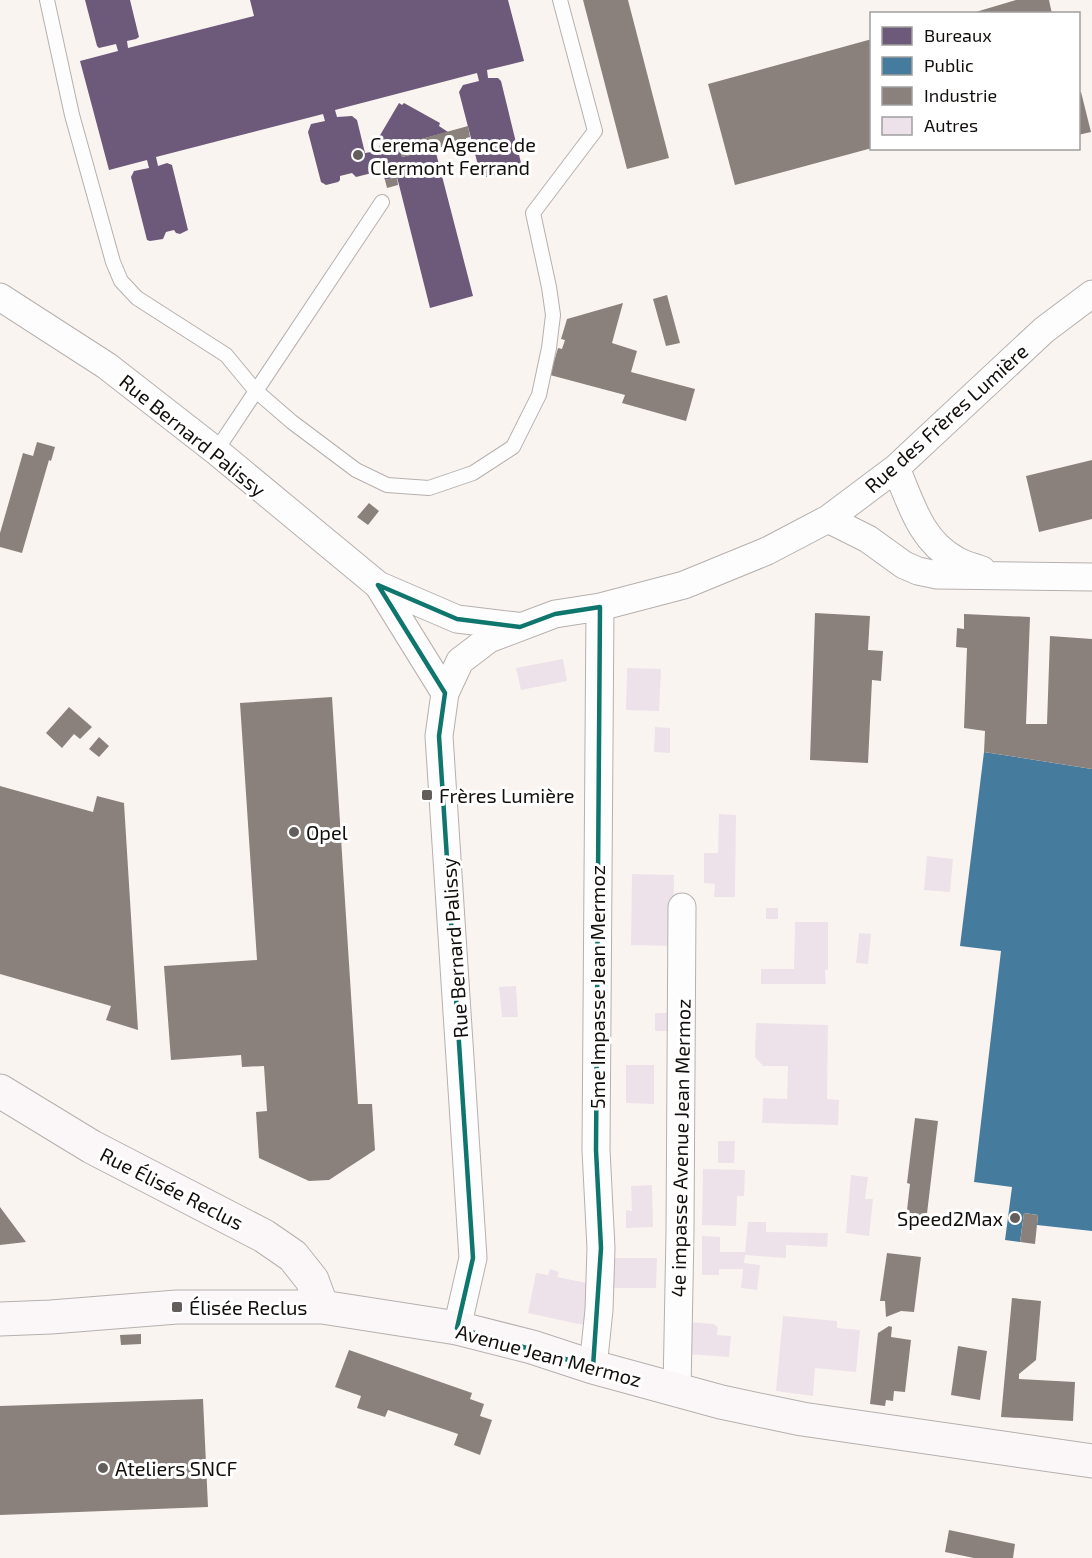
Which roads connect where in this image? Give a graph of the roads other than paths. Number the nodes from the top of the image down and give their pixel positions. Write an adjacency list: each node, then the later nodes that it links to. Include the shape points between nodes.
1 (47, 0): 6 (lane, via 72,115 121,281 137,298 226,355)
2 (560, 0): 6 (lane, via 595,132 533,213 553,315 539,395 513,447 473,473 429,488 387,485 356,470)
3 (382, 202): 6 (lane)
4 (1092, 294): 8 (street, Rue des Frères Lumière, via 1044,330)
5 (0, 297): 7 (street, Rue Bernard Palissy, via 107,366)
6 (255, 390): 7 (lane)
7 (216, 451): 12 (street, Rue Bernard Palissy)
8 (896, 468): 9 (street, Rue des Frères Lumière); 10 (street, via 921,527 934,545 957,561)
9 (828, 519): 10 (street, via 918,571); 13 (street, Rue des Frères Lumière, via 767,551 684,585)
10 (998, 575): 11 (street)
11 (1092, 577)
12 (378, 585): 14 (street, Rue Bernard Palissy, via 457,619); 15 (street, Rue Bernard Palissy)
13 (600, 607): 14 (street, Rue des Frères Lumière, via 555,614); 21 (street, 5me Impasse Jean Mermoz, via 596,1150 601,1248)
14 (520, 627): 15 (street, Rue des Frères Lumière, via 489,639 460,661)
15 (445, 693): 20 (street, Rue Bernard Palissy, via 439,736 473,1258)
16 (682, 907): 22 (street, 4e impasse Avenue Jean Mermoz)
17 (0, 1091): 18 (main road, Rue Élisée Reclus, via 92,1146 264,1236 293,1256 312,1280)
18 (322, 1307): 19 (main road, Avenue Jean Mermoz, via 177,1307); 20 (main road, Avenue Jean Mermoz)
19 (0, 1319)
20 (457, 1328): 21 (main road, Avenue Jean Mermoz)
21 (592, 1366): 22 (main road, Avenue Jean Mermoz)
22 (677, 1390): 23 (main road, Avenue Jean Mermoz, via 802,1419)
23 (1092, 1461)

